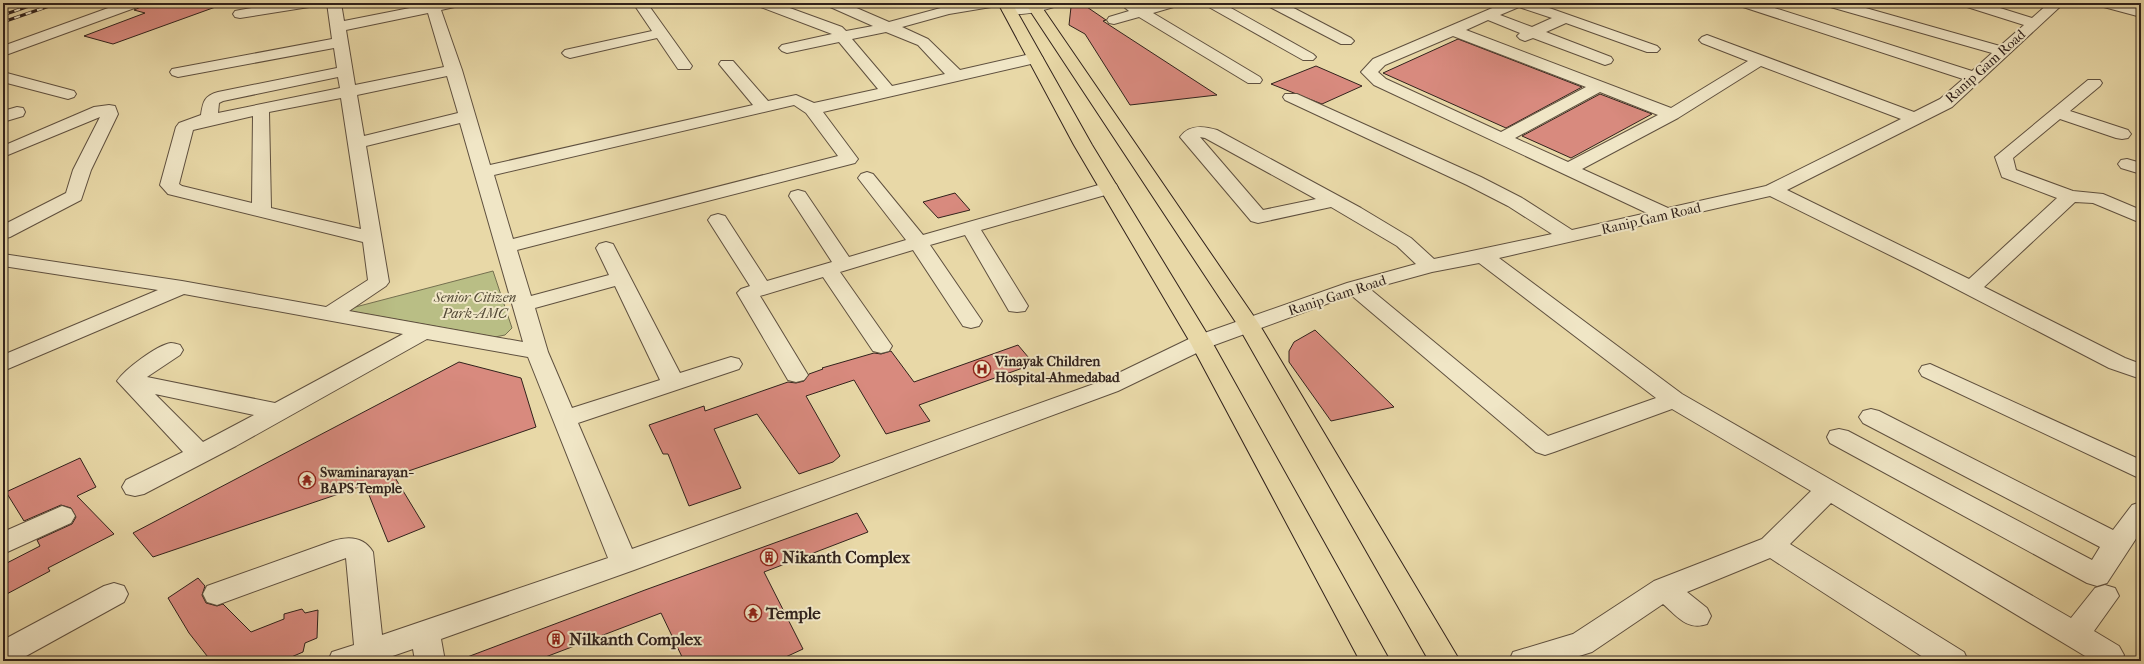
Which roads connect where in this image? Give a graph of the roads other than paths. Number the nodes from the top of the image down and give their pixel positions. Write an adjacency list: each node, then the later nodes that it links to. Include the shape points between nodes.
1 (135, 3): 44 (street)
2 (309, 3): 25 (street)
3 (334, 3): 36 (street)
4 (454, 3): 18 (street)
5 (640, 3): 35 (street)
6 (763, 3): 37 (street, via 837,30)
7 (833, 3): 30 (street)
8 (1126, 3): 23 (street)
9 (1172, 3): 23 (street)
10 (1212, 3): 26 (street)
11 (1516, 3): 22 (street)
12 (1521, 3): 27 (street)
13 (1745, 3): 60 (street)
14 (1832, 3): 45 (street)
15 (1970, 3): 29 (street)
16 (2057, 3): 29 (street, Ranip Gam Road)
17 (2104, 3): 24 (street)
18 (432, 5): 36 (street); 54 (street)
19 (1002, 5): 20 (street); 30 (street, via 948,10); 48 (main road)
20 (1040, 5): 112 (main road)
21 (1277, 5): 26 (street); 32 (street)
22 (1487, 11): 31 (street); 33 (street)
23 (1142, 12): 28 (street); 61 (street)
24 (2141, 13)
25 (240, 14)
26 (1238, 18): 40 (street)
27 (1565, 18): 33 (street); 34 (street)
28 (1114, 20)
29 (2033, 23): 45 (street, Ranip Gam Road)
30 (887, 27): 37 (street); 57 (street, via 923,42)
31 (1452, 30): 43 (street); 77 (street, via 1379,62 1369,72 1380,82)
32 (1325, 31): 39 (street); 40 (street)
33 (1532, 32): 41 (street); 43 (street)
34 (1604, 32): 41 (street); 49 (street, via 1644,47)
35 (661, 33): 46 (street); 53 (street)
36 (339, 35): 55 (street); 56 (street)
37 (841, 36): 42 (street); 65 (street)
38 (1707, 40): 50 (street)
39 (1346, 41)
40 (1281, 42): 47 (street)
41 (1569, 46): 49 (street); 51 (street)
42 (787, 48)
43 (1499, 48): 51 (street)
44 (3, 51)
45 (2002, 51): 60 (street, Ranip Gam Road)
46 (570, 53)
47 (1308, 57)
48 (1035, 58): 57 (street); 83 (main road)
49 (1605, 60): 58 (street)
50 (1760, 60): 71 (street); 74 (street)
51 (1536, 62): 58 (street)
52 (727, 64): 68 (street)
53 (684, 66)
54 (454, 70): 64 (street); 73 (street)
55 (345, 71): 64 (street); 75 (street, via 218,96 211,101 209,117)
56 (178, 72)
57 (956, 76): 65 (street)
58 (1574, 77): 63 (street)
59 (3, 78): 66 (street)
60 (1973, 78): 74 (street, Ranip Gam Road, via 1946,102)
61 (1254, 80)
62 (2094, 83): 72 (street)
63 (1599, 86): 71 (street); 77 (street)
64 (348, 91): 70 (street); 78 (street)
65 (888, 91): 69 (street)
66 (68, 94)
67 (1291, 97): 94 (street, via 1474,181 1515,202)
68 (764, 107): 69 (street, via 796,100); 81 (street)
69 (812, 109): 97 (street, via 849,159)
70 (261, 110): 75 (street); 88 (street)
71 (1672, 114): 80 (street)
72 (2058, 114): 76 (street); 86 (street, via 2004,157 2008,173)
73 (467, 116): 78 (street); 81 (street)
74 (1914, 118): 84 (street, Ranip Gam Road)
75 (203, 121): 88 (street, via 185,127 169,185 175,190)
76 (2122, 134)
77 (1502, 138): 80 (street)
78 (357, 143): 95 (street)
79 (3, 152): 93 (street, via 109,110 110,114 82,170 74,196)
80 (1568, 169): 89 (street)
81 (484, 172): 97 (street)
82 (867, 178): 96 (street)
83 (1109, 188): 92 (street); 114 (main road)
84 (1772, 190): 89 (street, Ranip Gam Road); 106 (street)
85 (798, 196): 101 (street)
86 (2070, 196): 90 (street, via 2096,198); 106 (street)
87 (1334, 201): 87 (street, via 1258,218 1189,137 1203,131 1211,134); 102 (street, via 1404,242)
88 (261, 211): 95 (street)
89 (1665, 214): 94 (street, Ranip Gam Road)
90 (2141, 217)
91 (718, 220): 107 (street)
92 (970, 227): 96 (street); 109 (street)
93 (3, 233)
94 (1568, 236): 99 (street, Ranip Gam Road)
95 (372, 238): 110 (street, via 379,282)
96 (918, 242): 101 (street); 111 (street)
97 (506, 247): 108 (street)
98 (606, 248): 103 (street)
99 (1483, 256): 102 (street, Ranip Gam Road); 127 (street)
100 (3, 260): 104 (street)
101 (835, 266): 107 (street); 115 (street)
102 (1430, 266): 105 (street, Ranip Gam Road)
103 (620, 278): 108 (street); 126 (street)
104 (182, 287): 110 (street); 120 (street)
105 (1354, 287): 112 (street, Ranip Gam Road); 127 (street, via 1545,446)
106 (1971, 288): 118 (street)
107 (762, 289): 124 (street, via 748,293)
108 (523, 305): 117 (street)
109 (1017, 306)
110 (329, 314): 113 (street)
111 (972, 321)
112 (1248, 324): 114 (street, Ranip Gam Road); 154 (main road)
113 (426, 331): 117 (street); 128 (street)
114 (1201, 342): 141 (street, Ranip Gam Road, via 1110,386); 153 (main road)
115 (881, 346)
116 (172, 350): 125 (street)
117 (537, 352): 130 (street)
118 (2117, 362): 119 (street); 123 (street)
119 (2141, 362)
120 (3, 364)
121 (731, 364): 126 (street)
122 (1930, 372): 133 (street)
123 (2141, 372)
124 (796, 375)
125 (129, 381): 128 (street); 132 (street)
126 (673, 384): 130 (street)
127 (1674, 400): 135 (street)
128 (278, 412): 132 (street)
129 (1871, 417): 139 (street)
130 (565, 419): 141 (street)
131 (1839, 437): 139 (street, via 2097,575)
132 (200, 454): 134 (street)
133 (2141, 470)
134 (135, 487)
135 (1828, 489): 140 (street); 148 (street)
136 (2141, 512): 139 (street)
137 (62, 516): 138 (street)
138 (3, 544)
139 (2117, 544)
140 (1772, 546): 142 (street); 156 (street)
141 (624, 563): 147 (street, Ranip Gam Road)
142 (1664, 589): 146 (street); 155 (street, via 1582,642)
143 (114, 594): 150 (street)
144 (217, 594): 149 (street, via 343,548 353,548 359,552)
145 (2105, 596): 148 (street)
146 (1697, 616)
147 (425, 632): 149 (street, Ranip Gam Road); 152 (street)
148 (2075, 634): 157 (street, via 2109,655)
149 (369, 652): 151 (street, Ranip Gam Road)
150 (3, 654)
151 (343, 661)
152 (430, 661)
153 (1375, 661)
154 (1445, 661)
155 (1524, 661)
156 (1952, 661)
157 (2104, 661)

